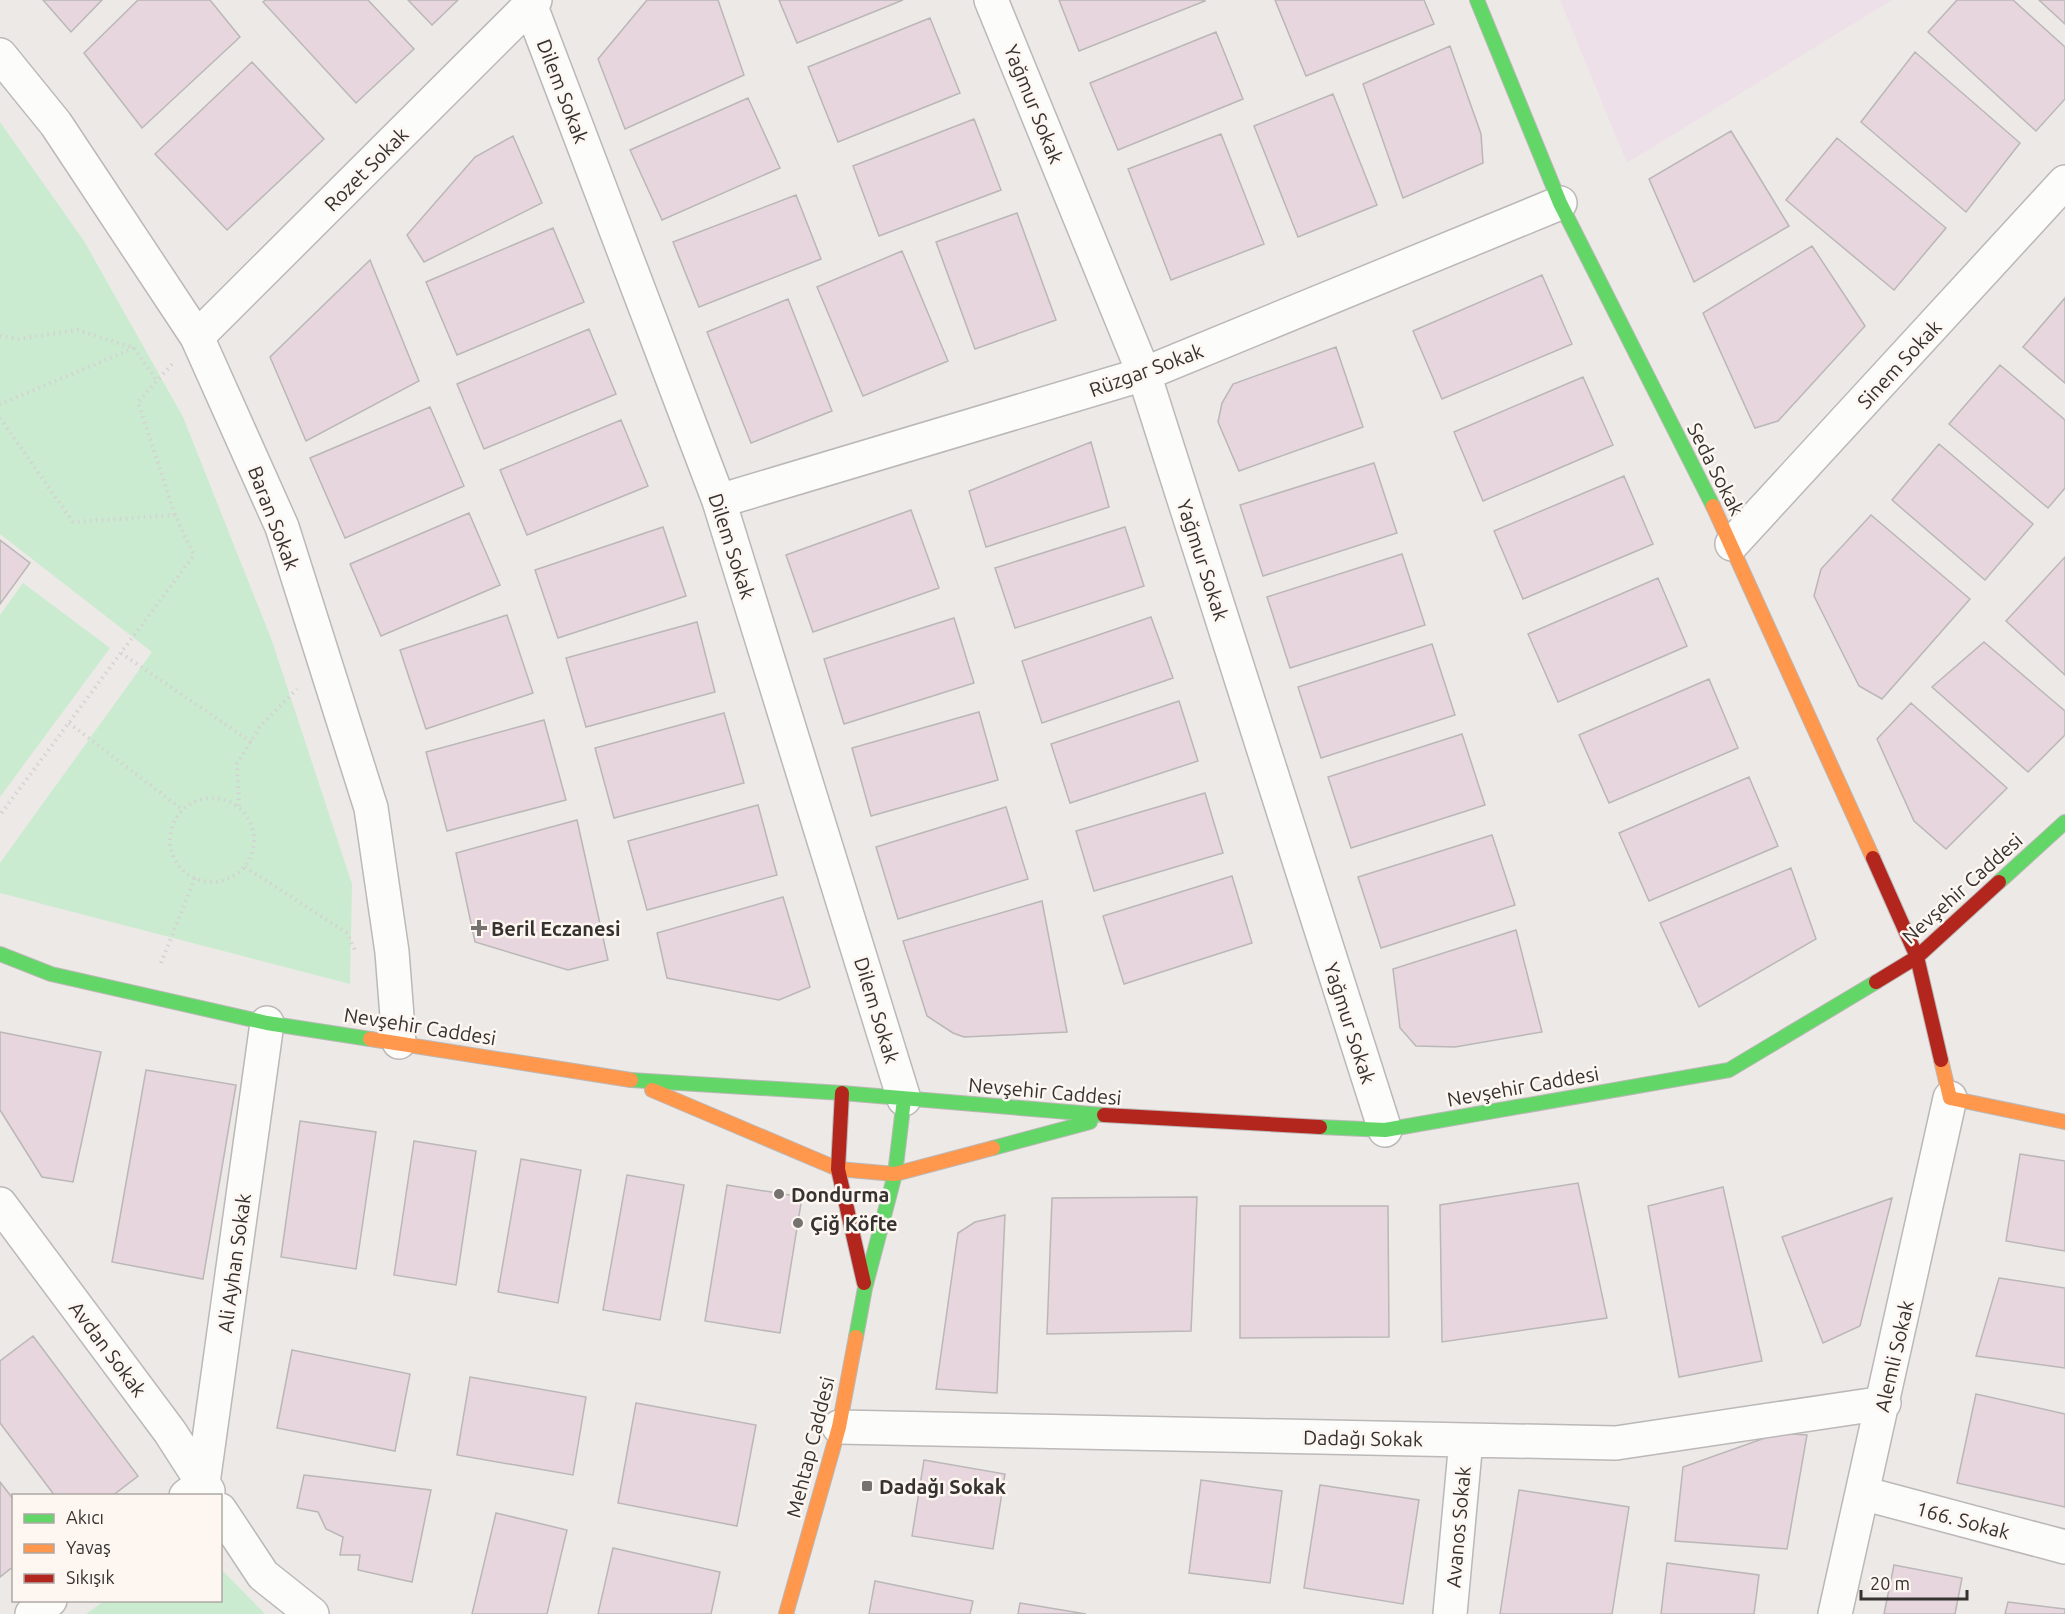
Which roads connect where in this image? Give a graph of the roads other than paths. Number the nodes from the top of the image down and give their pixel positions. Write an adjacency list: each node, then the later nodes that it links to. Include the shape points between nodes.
1 (991, 0): 8 (street, Yağmur Sokak)
2 (1477, 0): 6 (main road, Seda Sokak)
3 (532, 2): 7 (street, Rozet Sokak); 9 (street, Dilem Sokak)
4 (0, 55): 7 (street, Baran Sokak, via 56,124)
5 (2065, 182): 10 (street, Sinem Sokak)
6 (1560, 203): 8 (street, Rüzgar Sokak); 10 (main road, Seda Sokak)
7 (197, 337): 15 (street, Baran Sokak, via 282,527 371,808 392,952)
8 (1144, 374): 9 (street, Rüzgar Sokak); 22 (street, Yağmur Sokak)
9 (719, 501): 19 (street, Dilem Sokak)
10 (1732, 544): 13 (main road, Seda Sokak)
11 (2065, 822): 13 (main road, Nevşehir Caddesi)
12 (0, 954): 14 (main road, Nevşehir Caddesi, via 51,974)
13 (1917, 957): 18 (main road, Seda Sokak); 22 (main road, Nevşehir Caddesi, via 1729,1070)
14 (267, 1023): 15 (main road, Nevşehir Caddesi); 30 (street, Ali Ayhan Sokak)
15 (399, 1042): 16 (main road, Nevşehir Caddesi)
16 (628, 1080): 17 (main road, Nevşehir Caddesi); 23 (main road)
17 (843, 1093): 19 (main road, Nevşehir Caddesi); 23 (main road)
18 (1950, 1098): 21 (main road); 27 (street, Alemli Sokak)
19 (904, 1099): 20 (main road, Nevşehir Caddesi); 24 (main road, Mehtap Caddesi)
20 (1114, 1116): 22 (main road, Nevşehir Caddesi); 24 (main road)
21 (2065, 1122)
22 (1385, 1130)
23 (838, 1168): 24 (main road); 26 (main road)
24 (896, 1174): 26 (main road, Mehtap Caddesi)
25 (0, 1204): 30 (street, Avdan Sokak, via 170,1432)
26 (865, 1288): 28 (main road, Mehtap Caddesi)
27 (1884, 1403): 29 (street, Dadağı Sokak, via 1616,1443); 31 (street, Alemli Sokak)
28 (839, 1427): 29 (street, Dadağı Sokak); 37 (main road, Mehtap Caddesi)
29 (1466, 1440): 38 (street, Avanos Sokak)
30 (200, 1491)
31 (1862, 1493): 33 (street, 166. Sokak); 39 (street, Alemli Sokak)
32 (222, 1513): 36 (street, via 263,1575)
33 (2065, 1547)
34 (47, 1602): 35 (street)
35 (32, 1614)
36 (312, 1614)
37 (786, 1614)
38 (1450, 1614)
39 (1835, 1614)

